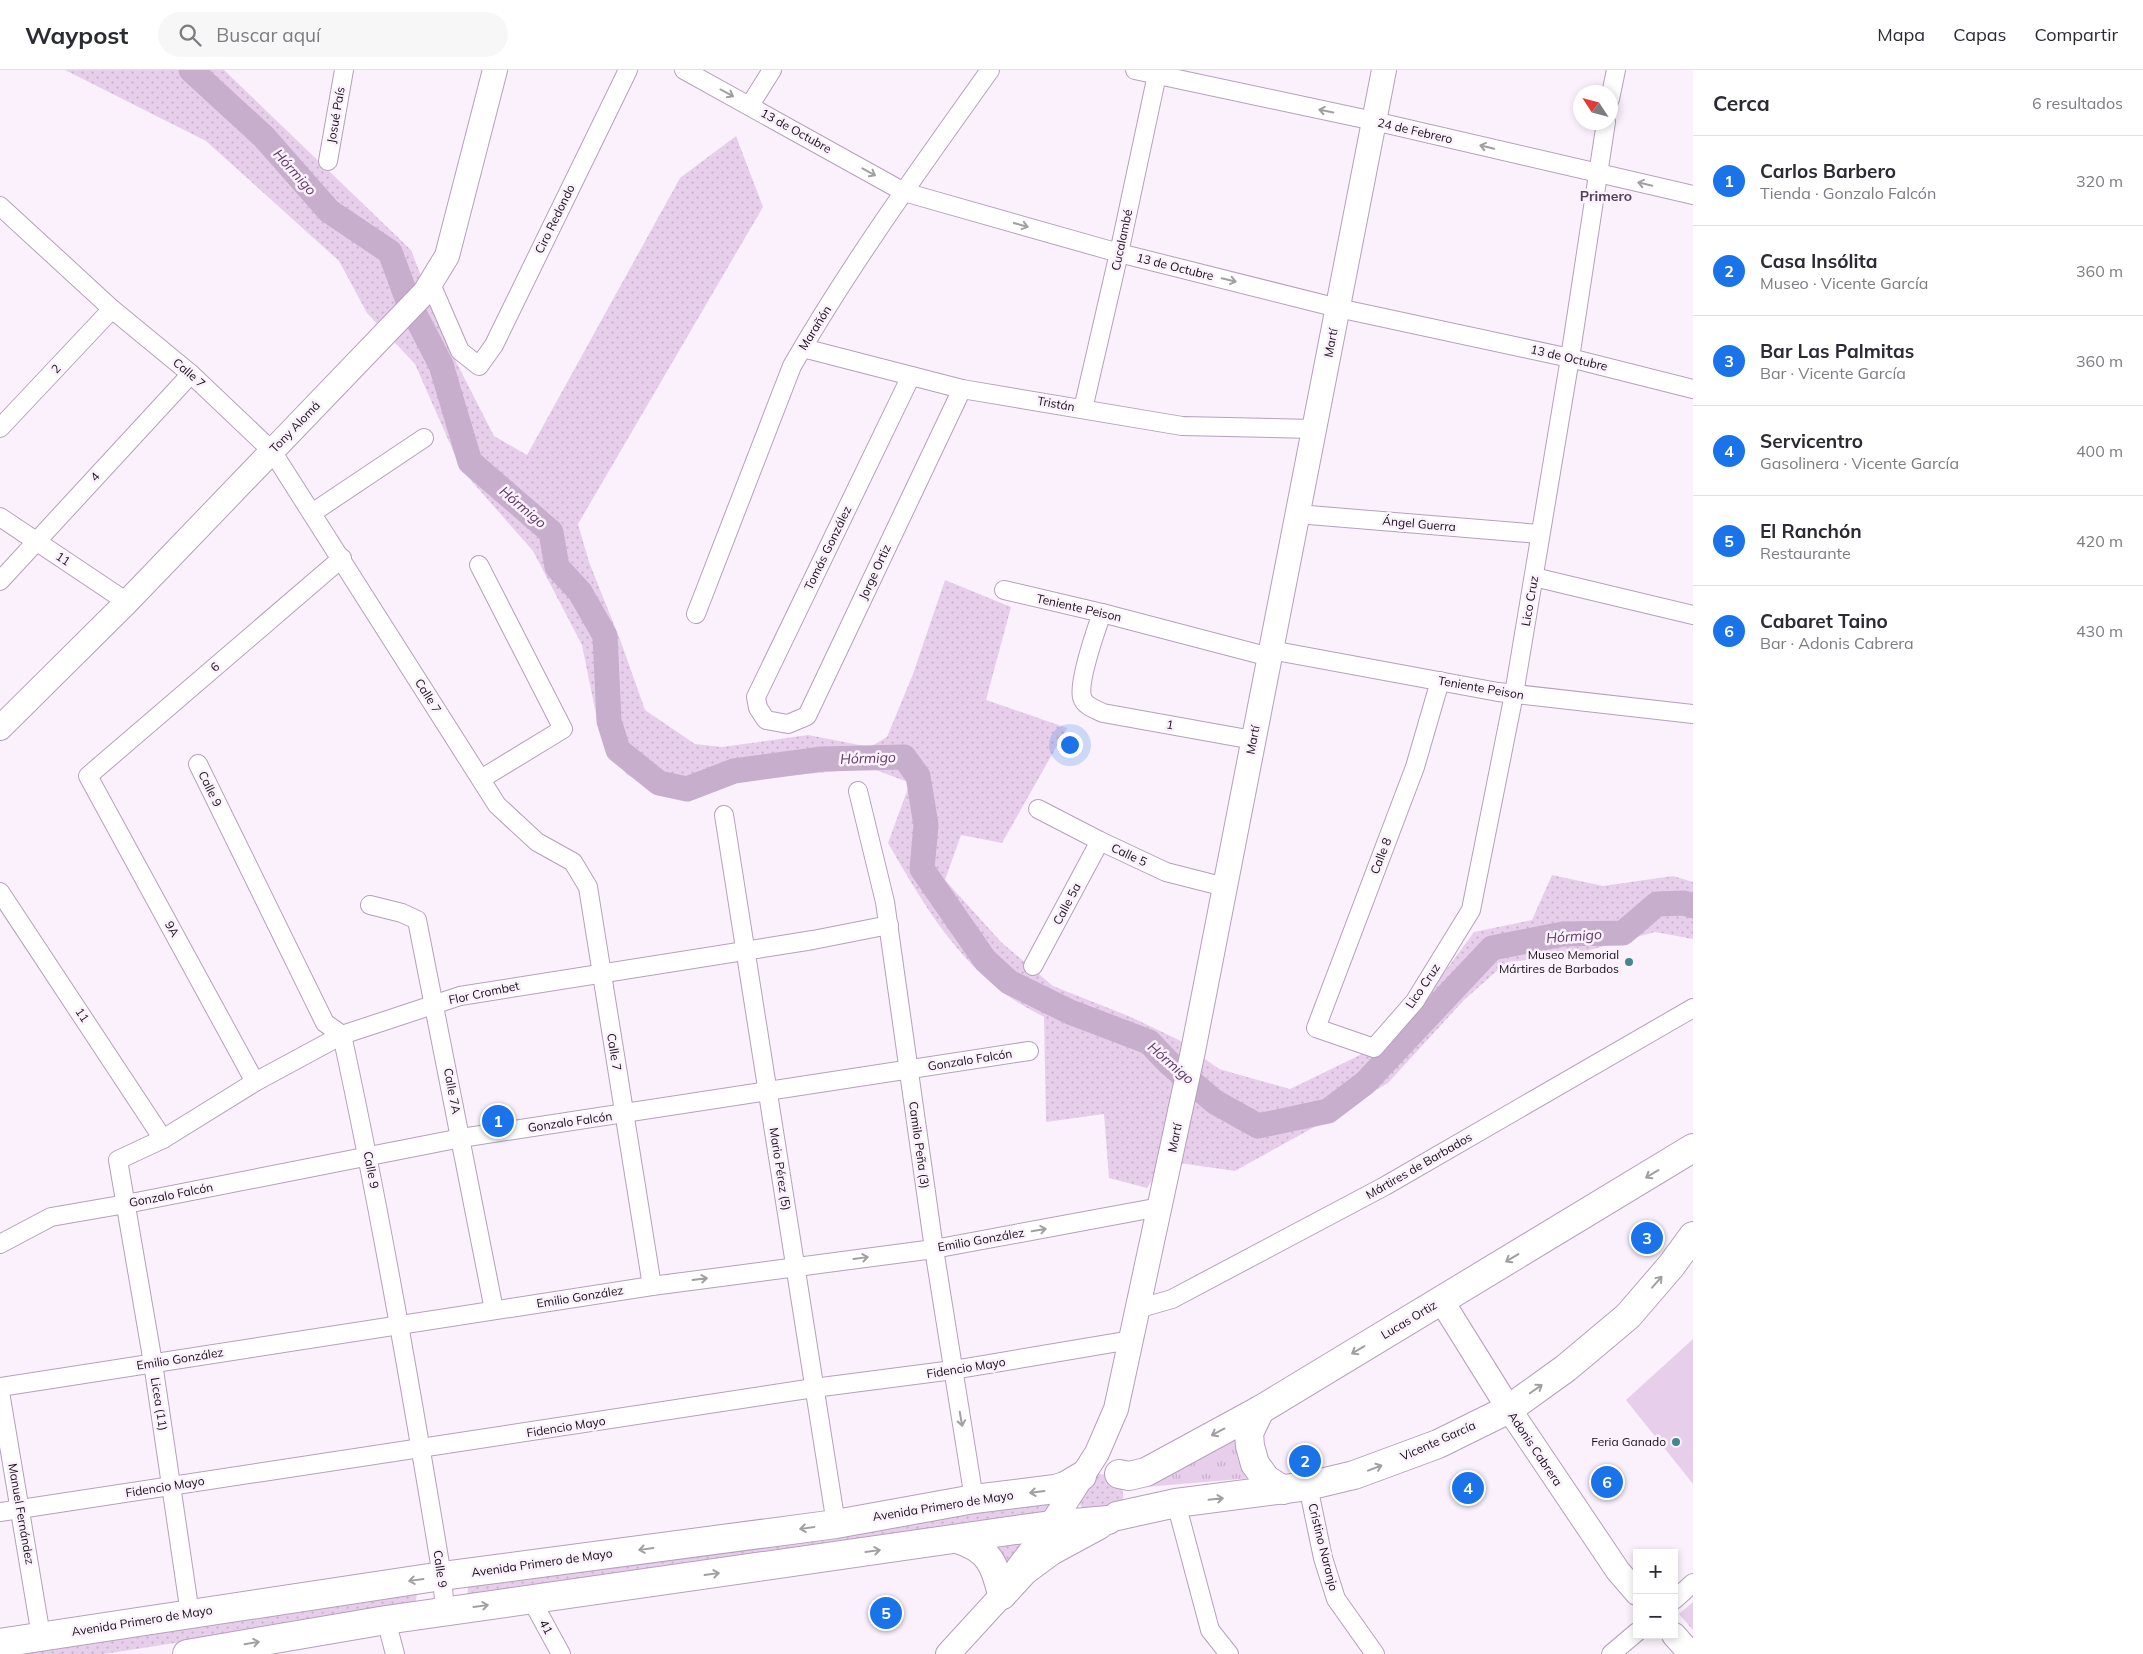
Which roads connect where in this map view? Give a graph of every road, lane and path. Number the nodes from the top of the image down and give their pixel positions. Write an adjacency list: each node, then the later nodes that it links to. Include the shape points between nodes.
1 (344, 70): 15 (street, Josué País)
2 (494, 70): 21 (main road, Tony Alomá, via 447,256)
3 (628, 70): 21 (street, Ciro Redondo, via 494,344 478,366 460,351)
4 (684, 70): 12 (street, 13 de Octubre, one-way to 12)
5 (772, 70): 12 (street)
6 (990, 70): 17 (street, Marañón)
7 (1135, 70): 10 (street, 24 de Febrero)
8 (1384, 70): 13 (main road, Martí)
9 (1616, 70): 11 (street)
10 (1158, 72): 13 (street, 24 de Febrero, one-way to 10); 20 (street, Cucalambé)
11 (1613, 85)
12 (750, 105): 17 (street, 13 de Octubre, one-way to 17)
13 (1374, 121): 16 (street, 24 de Febrero, one-way to 13); 22 (main road, Martí)
14 (1605, 130): 16 (street, Lico Cruz)
15 (328, 161)
16 (1598, 173): 18 (street, 24 de Febrero, one-way to 16); 25 (street, Lico Cruz)
17 (904, 192): 20 (street, 13 de Octubre, one-way to 20); 24 (street, Marañón)
18 (1693, 195)
19 (0, 206): 23 (street, Calle 7)
20 (1119, 253): 22 (street, 13 de Octubre, one-way to 22); 30 (street, Cucalambé)
21 (428, 288): 34 (main road, Tony Alomá)
22 (1338, 308): 25 (street, 13 de Octubre); 32 (main road, Martí)
23 (112, 309): 26 (street, Calle 7); 31 (street, 2)
24 (802, 348): 27 (street, Tristán); 47 (street, Marañón, via 792,366)
25 (1570, 358): 29 (street, 13 de Octubre); 38 (street, Lico Cruz)
26 (191, 374): 34 (street, Calle 7); 39 (street, 4)
27 (911, 376): 28 (street, Tristán); 53 (street, Tomás González, via 756,697 758,708)
28 (962, 389): 30 (street, Tristán); 53 (street, Jorge Ortiz, via 807,716 788,724)
29 (1693, 389)
30 (1083, 409): 32 (street, Tristán, via 1182,426)
31 (0, 428)
32 (1314, 429): 36 (main road, Martí)
33 (424, 438): 35 (street)
34 (272, 451): 35 (street, Calle 7); 45 (main road, Tony Alomá)
35 (312, 513): 40 (street, Calle 7)
36 (1297, 514): 38 (street, Ángel Guerra); 49 (main road, Martí)
37 (0, 517): 39 (street, 11)
38 (1540, 534): 42 (street, Lico Cruz)
39 (36, 541): 43 (street, 4); 45 (street, 11)
40 (342, 558): 57 (street, 6); 58 (street, Calle 7)
41 (479, 565): 58 (street, via 563,729)
42 (1534, 577): 48 (street); 51 (street, Lico Cruz)
43 (0, 581)
44 (1004, 590): 46 (street, Teniente Peison)
45 (127, 602): 54 (main road, Tony Alomá)
46 (1102, 613): 49 (street, Teniente Peison); 55 (street, 1, via 1083,683 1082,697 1088,706 1103,713)
47 (696, 614)
48 (1693, 615)
49 (1270, 653): 50 (street, Teniente Peison); 55 (main road, Martí)
50 (1440, 681): 51 (street, Teniente Peison); 73 (street, Calle 8, via 1415,767 1316,1028)
51 (1514, 694): 52 (street, Teniente Peison); 73 (street, Lico Cruz, via 1470,910 1415,1001)
52 (1693, 714)
53 (766, 720)
54 (0, 728)
55 (1253, 740): 63 (main road, Martí)
56 (198, 764): 72 (street, Calle 9, via 325,1023)
57 (88, 776): 76 (street, 9A)
58 (481, 779): 69 (street, Calle 7, via 497,805 530,836 573,862 588,888)
59 (858, 791): 66 (street, Camilo Peña (3))
60 (1038, 809): 62 (street, Calle 5)
61 (724, 815): 67 (street, Mario Pérez (5))
62 (1100, 841): 63 (street, Calle 5, via 1166,872); 68 (street, Calle 5a)
63 (1225, 887): 85 (main road, Martí)
64 (0, 892): 80 (street, 11)
65 (370, 906): 70 (street, Calle 7A, via 417,920)
66 (889, 925): 67 (street, Flor Crombet); 75 (street, Camilo Peña (3))
67 (745, 951): 69 (street, Flor Crombet); 77 (street, Mario Pérez (5))
68 (1034, 966)
69 (602, 972): 70 (street, Flor Crombet, via 460,996); 78 (street, Calle 7)
70 (434, 1005): 72 (street, Flor Crombet); 79 (street, Calle 7A)
71 (1693, 1008): 92 (street, Mártires de Barbados, via 1385,1186 1172,1299)
72 (342, 1035): 76 (street, Flor Crombet); 82 (street, Calle 9)
73 (1374, 1048)
74 (1029, 1051): 75 (street, Gonzalo Falcón)
75 (908, 1070): 77 (street, Gonzalo Falcón); 88 (street, Camilo Peña (3))
76 (255, 1082): 80 (street, Flor Crombet)
77 (767, 1090): 78 (street, Gonzalo Falcón); 89 (street, Mario Pérez (5))
78 (624, 1114): 79 (street, Gonzalo Falcón); 90 (street, Calle 7)
79 (461, 1138): 82 (street, Gonzalo Falcón); 93 (street, Calle 7A)
80 (163, 1139): 83 (street, Flor Crombet, via 118,1160)
81 (1693, 1148): 91 (main road, Lucas Ortiz, one-way to 91)
82 (368, 1156): 84 (street, Gonzalo Falcón); 94 (street, Calle 9)
83 (118, 1165): 84 (street, Licea (11))
84 (126, 1204): 87 (street, Gonzalo Falcón, via 50,1217); 96 (street, Licea (11))
85 (1160, 1207): 88 (street, Emilio González, one-way to 85); 92 (main road, Martí)
86 (1693, 1236): 102 (main road, Vicente García, one-way to 86, via 1566,1368 1628,1316 1672,1266)
87 (0, 1244)
88 (934, 1248): 89 (street, Emilio González, one-way to 88); 97 (street, Camilo Peña (3))
89 (795, 1267): 90 (street, Emilio González, one-way to 89); 99 (street, Mario Pérez (5))
90 (652, 1286): 93 (street, Emilio González)
91 (1441, 1300): 102 (main road, Adonis Cabrera); 103 (main road, Lucas Ortiz, one-way to 103)
92 (1137, 1309): 95 (main road, Martí)
93 (494, 1310): 94 (street, Emilio González)
94 (399, 1325): 96 (street, Emilio González); 104 (street, Calle 9)
95 (1131, 1340): 97 (street, Fidencio Mayo); 101 (main road, Martí)
96 (153, 1363): 98 (street, Emilio González); 107 (street, Licea (11))
97 (953, 1370): 99 (street, Fidencio Mayo); 109 (street, Camilo Peña (3), one-way to 109)
98 (0, 1386)
99 (814, 1388): 104 (street, Fidencio Mayo); 114 (street, Mario Pérez (5))
100 (0, 1392): 111 (street, Manuel Fernández)
101 (1116, 1409): 105 (main road, Martí, via 1110,1451); 106 (main road, Martí, via 1104,1439)
102 (1508, 1409): 108 (main road, Vicente García, one-way to 102, via 1354,1475 1438,1444); 119 (main road, Adonis Cabrera)
103 (1260, 1410): 105 (main road, Lucas Ortiz, one-way to 105, via 1146,1472 1129,1476); 108 (main road, via 1249,1433 1255,1464 1266,1479)
104 (421, 1449): 107 (street, Fidencio Mayo); 117 (street, Calle 9)
105 (1119, 1474): 106 (main road, via 1100,1468); 113 (main road, via 1125,1481 1128,1497 1126,1504)
106 (1082, 1476): 109 (main road, Avenida Primero de Mayo, one-way to 109, via 1055,1489); 113 (main road, via 1076,1492 1079,1508 1092,1519); 115 (main road, Martí)
107 (172, 1486): 111 (street, Fidencio Mayo); 124 (street, Licea (11))
108 (1296, 1488): 110 (main road, Vicente García, one-way to 108); 135 (street, Cristino Naranjo, via 1336,1599)
109 (974, 1499): 114 (main road, Avenida Primero de Mayo)
110 (1176, 1503): 113 (main road, Vicente García); 134 (street, via 1210,1630)
111 (20, 1509): 112 (street, Fidencio Mayo); 127 (street, Manuel Fernández)
112 (0, 1512)
113 (1112, 1518): 115 (main road); 120 (main road, via 1031,1565)
114 (836, 1524): 117 (main road, Avenida Primero de Mayo, one-way to 117)
115 (1051, 1525): 116 (main road); 120 (main road, Martí)
116 (957, 1540): 120 (main road, via 973,1544 991,1561 998,1574); 122 (main road, one-way to 116)
117 (442, 1576): 123 (street, Calle 9); 124 (main road, Avenida Primero de Mayo, one-way to 124)
118 (1693, 1584): 121 (street)
119 (1633, 1588)
120 (1002, 1595): 133 (main road, Martí)
121 (1678, 1597)
122 (531, 1599): 123 (main road, one-way to 122); 132 (street, 41)
123 (445, 1612): 125 (main road)
124 (190, 1614): 127 (main road, Avenida Primero de Mayo)
125 (386, 1620): 130 (street); 131 (main road, one-way to 125)
126 (1633, 1635): 136 (street)
127 (41, 1636): 129 (main road, Avenida Primero de Mayo)
128 (1678, 1639): 137 (main road)
129 (0, 1643)
130 (390, 1653)
131 (186, 1654)
132 (561, 1654)
133 (948, 1654)
134 (1229, 1654)
135 (1375, 1654)
136 (1610, 1654)
137 (1691, 1654)

